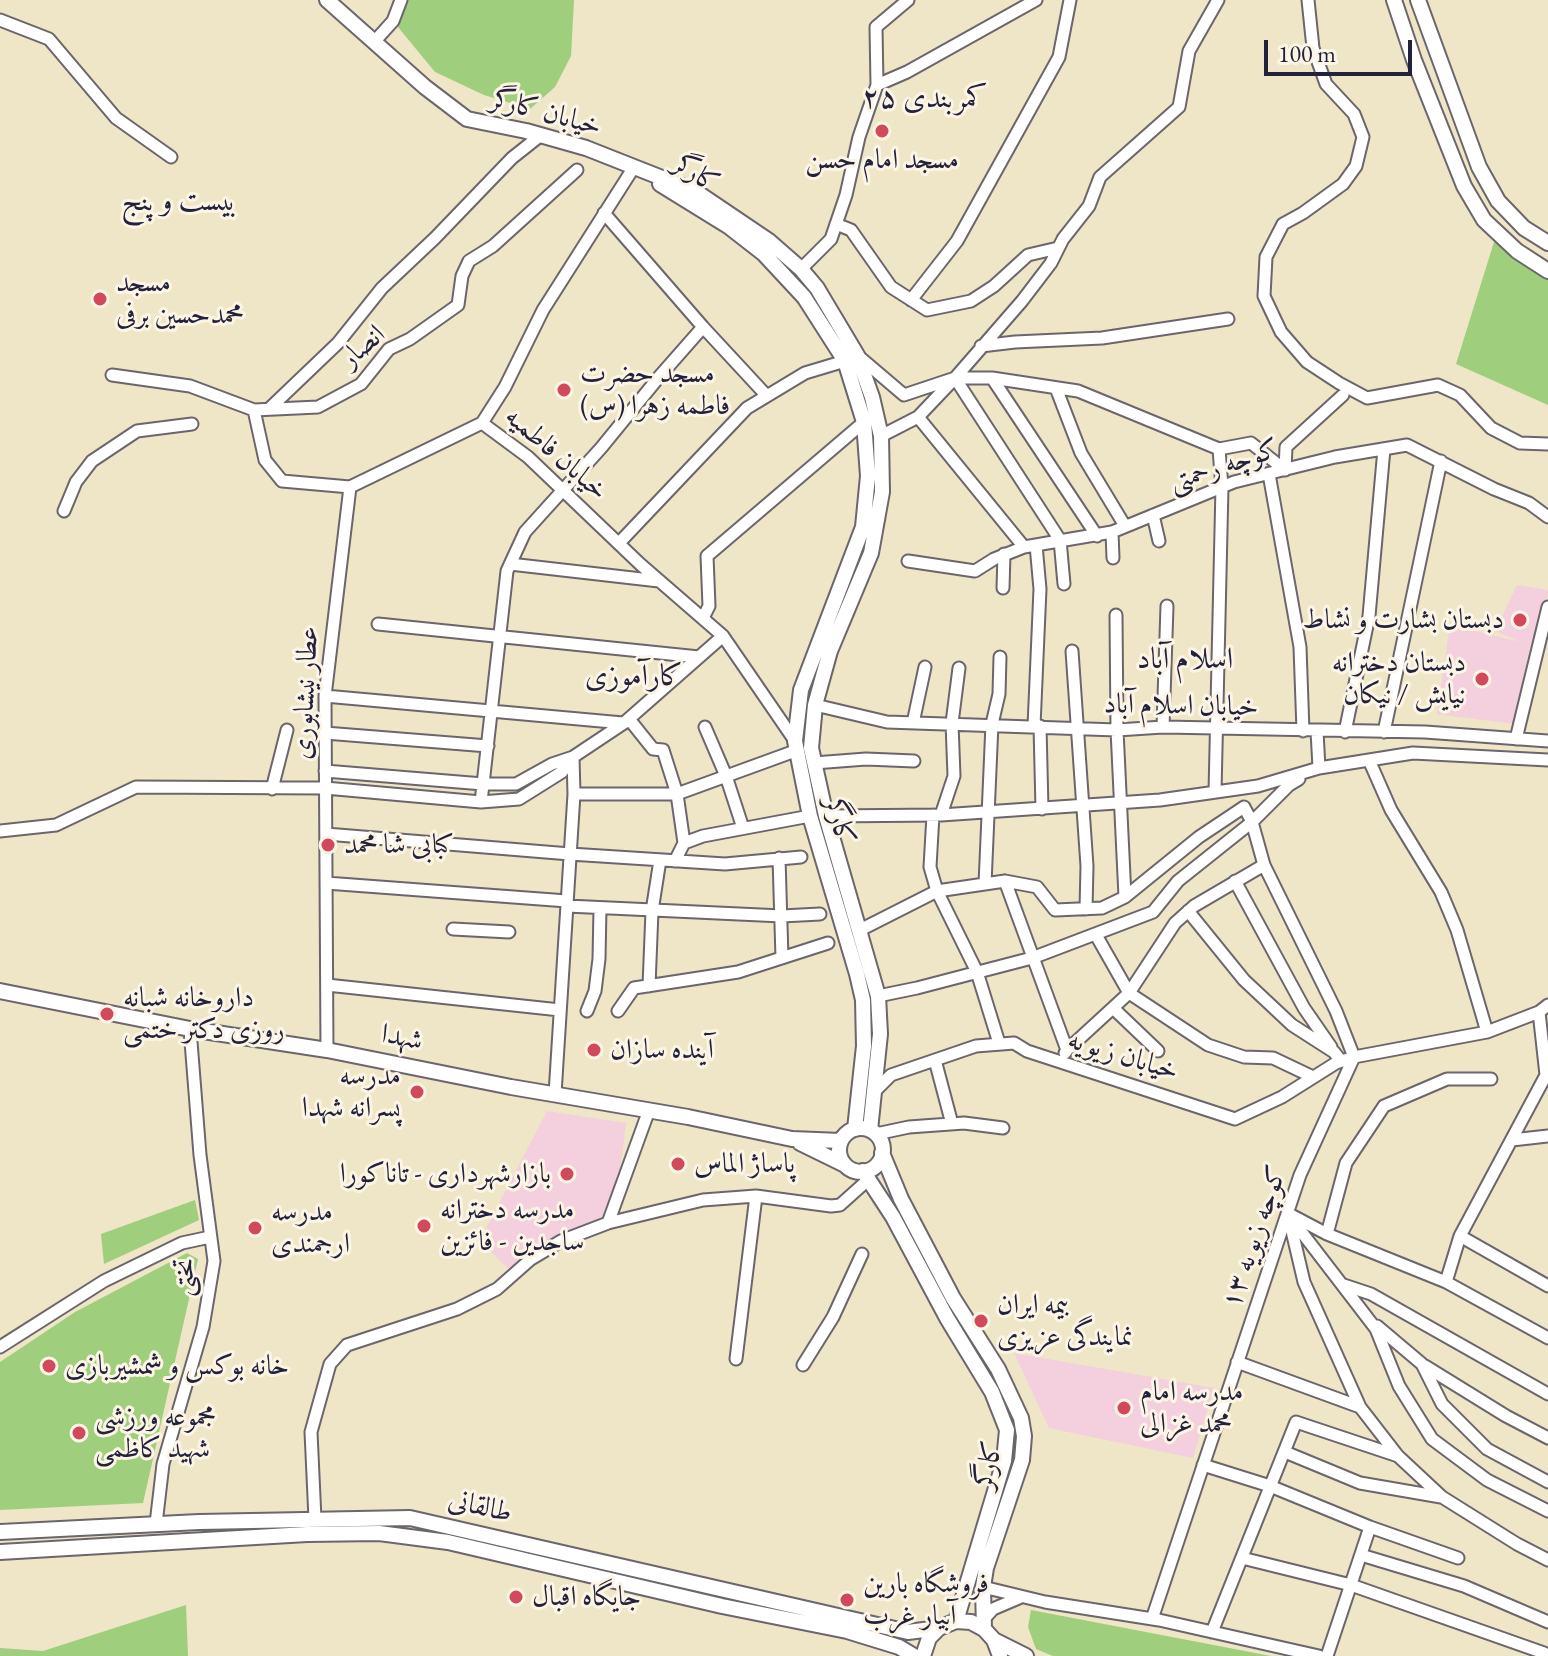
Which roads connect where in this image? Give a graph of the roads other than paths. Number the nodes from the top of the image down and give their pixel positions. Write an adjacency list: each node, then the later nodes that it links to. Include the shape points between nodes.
1 (327, 0): 11 (main road, خیابان کارگر)
2 (401, 0): 11 (street, via 393,21)
3 (908, 0): 12 (street, via 876,27)
4 (1036, 0): 12 (street)
5 (1070, 0): 23 (street, via 1059,57 957,241)
6 (1218, 0): 20 (street, via 1189,51 1179,107 1100,177 1089,206)
7 (1308, 0): 41 (street, via 1313,48 1326,84 1354,114 1363,137 1356,166 1343,184 1283,224 1266,257 1264,296 1281,332 1307,362 1367,398 1438,385 1460,395 1491,428 1520,443)
8 (1394, 0): 22 (main road, via 1464,186 1484,220)
9 (1418, 0): 19 (main road, via 1485,179 1524,228)
10 (0, 20): 14 (street, via 49,39 116,118)
11 (374, 42): 13 (main road, خیابان کارگر, via 467,119)
12 (877, 85): 18 (street)
13 (541, 135): 15 (main road, خیابان کارگر); 34 (street, via 382,288 338,343)
14 (171, 157)
15 (641, 169): 17 (street, خیابان فاطمیه); 21 (main road, کارگر, via 695,191); 27 (main road, کارگر, via 764,254)
16 (577, 170): 34 (street, انصار, via 469,261 458,305 389,349 361,384 318,407)
17 (604, 213): 25 (street); 38 (street, خیابان فاطمیه, via 543,310)
18 (836, 224): 21 (street, via 831,239); 23 (street, via 851,230 891,287)
19 (1548, 243)
20 (1058, 248): 23 (street, via 1028,255 971,301 927,310); 26 (street, via 1022,301)
21 (801, 269): 27 (main road, کارگر, via 817,288)
22 (1548, 271)
23 (911, 300)
24 (1228, 319): 26 (street, via 1102,338)
25 (703, 327): 32 (street); 49 (street)
26 (981, 346): 29 (street)
27 (851, 358): 29 (street, via 904,395); 32 (street, via 805,373); 37 (main road, کارگر); 40 (main road, کارگر, via 872,397)
28 (112, 375): 35 (street, انصار, via 190,386)
29 (955, 378): 30 (street); 36 (street); 56 (street)
30 (992, 378): 31 (street); 55 (street)
31 (1056, 388): 42 (street, via 1078,391); 53 (street, via 1081,453)
32 (766, 395): 58 (street, via 747,408)
33 (1343, 395): 45 (street, via 1286,447)
34 (269, 409): 35 (street, انصار)
35 (254, 410): 47 (street, via 265,460 282,481)
36 (918, 417): 40 (street); 59 (street)
37 (864, 422): 70 (street, via 707,556 709,606); 101 (main road, کارگر, via 868,476 863,527 801,690)
38 (482, 423): 47 (street); 49 (street, خیابان فاطمیه)
39 (192, 424): 50 (street, via 137,431 92,461)
40 (881, 436): 80 (main road, کارگر, via 882,492 871,553 830,651)
41 (1548, 444)
42 (1219, 449): 45 (street, via 1251,443); 48 (street)
43 (1384, 449): 44 (street, کوچه رحمتی, via 1407,445); 45 (street, کوچه رحمتی); 95 (street, via 1369,616)
44 (1441, 461): 52 (street, کوچه رحمتی); 96 (street)
45 (1285, 470): 46 (street, کوچه رحمتی)
46 (1269, 474): 48 (street, کوچه رحمتی); 93 (street, via 1300,647)
47 (350, 487): 79 (street, عطار نیشابوری)
48 (1222, 487): 51 (street, کوچه رحمتی); 92 (street)
49 (563, 488): 58 (street, خیابان فاطمیه); 63 (street, via 525,532)
50 (64, 511)
51 (1153, 515): 53 (street, کوچه رحمتی); 57 (street)
52 (1548, 517)
53 (1125, 526): 54 (street, کوچه رحمتی)
54 (1112, 532): 55 (street, کوچه رحمتی); 61 (street)
55 (1097, 536): 56 (street, کوچه رحمتی)
56 (1060, 540): 59 (street, کوچه رحمتی); 65 (street)
57 (1159, 541)
58 (619, 543): 64 (street, خیابان فاطمیه)
59 (1030, 546): 60 (street, کوچه رحمتی); 86 (street, via 1040,589)
60 (1004, 554): 62 (street, کوچه رحمتی, via 975,571); 66 (street)
61 (1113, 558)
62 (908, 561)
63 (510, 564): 64 (street); 73 (street)
64 (660, 581): 70 (street, خیابان فاطمیه)
65 (1064, 584)
66 (1003, 588)
67 (1167, 606): 88 (street)
68 (1548, 607): 98 (street)
69 (1116, 615): 91 (street)
70 (703, 618): 72 (street, خیابان فاطمیه)
71 (378, 624): 73 (street)
72 (723, 636): 75 (street); 101 (street, خیابان فاطمیه)
73 (499, 638): 75 (street); 81 (street)
74 (1072, 651): 89 (street)
75 (699, 657): 82 (street)
76 (1000, 657): 85 (street)
77 (925, 667): 83 (street)
78 (959, 668): 84 (street)
79 (325, 696): 81 (street); 97 (street, عطار نیشابوری)
80 (815, 705): 83 (street, خیابان اسلام آباد); 106 (main road, کارگر)
81 (492, 710): 82 (street); 100 (street)
82 (626, 721): 102 (street); 115 (street, via 653,749 663,750)
83 (913, 723): 84 (street, خیابان اسلام آباد)
84 (952, 723): 85 (street, خیابان اسلام آباد); 121 (street, via 954,776)
85 (992, 724): 86 (street, خیابان اسلام آباد); 120 (street)
86 (1037, 726): 89 (street, خیابان اسلام آباد); 119 (street)
87 (705, 727): 109 (street)
88 (1163, 727): 91 (street, خیابان اسلام آباد); 92 (street, خیابان اسلام آباد)
89 (1076, 729): 91 (street, خیابان اسلام آباد); 118 (street)
90 (287, 730): 112 (street)
91 (1117, 730): 117 (street)
92 (1218, 730): 93 (street, خیابان اسلام آباد); 113 (street)
93 (1303, 731): 94 (street, خیابان اسلام آباد)
94 (1317, 731): 95 (street, خیابان اسلام آباد); 107 (street)
95 (1345, 732): 96 (street, خیابان اسلام آباد)
96 (1384, 732): 98 (street, خیابان اسلام آباد)
97 (325, 733): 100 (street); 108 (street, عطار نیشابوری)
98 (1516, 739): 99 (street, خیابان اسلام آباد)
99 (1548, 741)
100 (488, 746): 110 (street)
101 (795, 746): 109 (street); 122 (main road, کارگر)
102 (573, 757): 110 (street, via 516,784); 114 (street); 116 (street, via 562,772 519,799)
103 (1369, 760): 104 (street, via 1413,753); 107 (street); 167 (street, via 1391,810 1441,892)
104 (1548, 760)
105 (914, 761): 106 (street)
106 (814, 763): 123 (main road, کارگر)
107 (1319, 768): 113 (street); 124 (street, via 1289,785)
108 (325, 771): 110 (street); 111 (street, عطار نیشابوری)
109 (726, 776): 115 (street); 125 (street)
110 (483, 784): 116 (street)
111 (325, 788): 112 (street); 116 (street); 127 (street, عطار نیشابوری)
112 (272, 789): 126 (street, via 136,787 56,825)
113 (1215, 792): 117 (street)
114 (574, 794): 115 (street); 129 (street)
115 (677, 794): 128 (street)
116 (481, 802)
117 (1121, 803): 118 (street); 140 (street)
118 (1082, 806): 119 (street); 143 (street)
119 (1042, 809): 120 (street)
120 (987, 812): 121 (street); 138 (street)
121 (937, 815): 123 (street); 139 (street, via 930,867)
122 (810, 816): 123 (main road); 125 (street); 184 (main road, کارگر, via 863,1000)
123 (826, 816): 149 (main road, کارگر)
124 (1252, 822): 134 (street); 140 (street, via 1244,807); 151 (street, via 1178,881 1153,912)
125 (743, 828): 128 (street)
126 (0, 831)
127 (326, 834): 129 (street); 137 (street, عطار نیشابوری)
128 (684, 843): 133 (street)
129 (570, 854): 132 (street); 141 (street)
130 (801, 857): 131 (street)
131 (779, 858): 133 (street, via 725,864); 147 (street)
132 (660, 860): 133 (street); 144 (street)
133 (675, 861)
134 (1264, 865): 136 (street); 173 (street)
135 (1005, 881): 138 (street); 143 (street, via 1037,887 1055,910); 154 (street)
136 (1235, 881): 145 (street); 172 (street, via 1304,1008)
137 (326, 883): 141 (street); 156 (street, عطار نیشابوری)
138 (985, 884): 139 (street)
139 (937, 891): 149 (street); 155 (street)
140 (1125, 897): 143 (street)
141 (567, 903): 142 (street); 162 (street)
142 (600, 908): 144 (street); 163 (street, via 595,991)
143 (1086, 909)
144 (652, 911): 147 (street); 157 (street)
145 (1188, 911): 159 (street); 172 (street, via 1244,980 1292,1025)
146 (820, 914): 147 (street)
147 (782, 916): 153 (street)
148 (453, 929): 150 (street)
149 (860, 930): 160 (main road, کارگر)
150 (509, 932)
151 (1096, 935): 154 (street); 159 (street)
152 (828, 943): 153 (street)
153 (782, 958): 157 (street, via 738,972)
154 (1032, 958): 155 (street); 170 (street)
155 (977, 972): 160 (street); 168 (street)
156 (327, 985): 162 (street); 169 (street, عطار نیشابوری)
157 (649, 986): 164 (street, via 634,988)
158 (0, 991): 166 (main road, شهدا)
159 (1129, 993): 161 (street); 176 (street, via 1208,1045 1244,1057 1273,1058)
160 (878, 996): 179 (main road, کارگر)
161 (1113, 1008): 170 (street); 171 (street)
162 (560, 1010): 180 (street)
163 (587, 1011)
164 (618, 1011)
165 (1545, 1011): 167 (street); 177 (street)
166 (190, 1029): 169 (main road, شهدا); 197 (street, تختی)
167 (1487, 1032): 173 (street)
168 (999, 1043): 174 (street, خیابان زیویه); 175 (street, خیابان زیویه, via 1014,1043)
169 (327, 1050): 180 (main road, شهدا)
170 (1067, 1050): 175 (street)
171 (1158, 1051)
172 (1338, 1056): 173 (street, خیابان زیویه); 176 (street, خیابان زیویه)
173 (1354, 1057): 193 (street, کوچه زیویه ۱۳)
174 (935, 1060): 179 (street, خیابان زیویه, via 891,1075); 182 (street)
175 (1059, 1062): 176 (street, خیابان زیویه, via 1235,1119)
176 (1313, 1077)
177 (1547, 1078): 187 (street)
178 (1491, 1079): 195 (street, via 1447,1079 1384,1106 1346,1163)
179 (874, 1092): 184 (main road, کارگر)
180 (555, 1094): 181 (main road, شهدا)
181 (649, 1110): 186 (main road, شهدا); 194 (street)
182 (952, 1124): 183 (street); 184 (street)
183 (1003, 1128)
184 (867, 1131): 188 (main road, via 847,1133); 189 (main road, via 881,1143)
185 (1548, 1136): 187 (street)
186 (792, 1139): 188 (main road); 190 (main road)
187 (1512, 1140): 196 (street)
188 (841, 1141): 190 (main road)
189 (882, 1153): 191 (main road); 230 (main road, کارگر, via 901,1199 1021,1418 1022,1460)
190 (845, 1165): 191 (main road)
191 (866, 1175): 192 (street, via 840,1205); 234 (main road, کارگر, via 992,1392 1007,1430 1004,1461)
192 (756, 1196): 194 (street, via 703,1200); 205 (street)
193 (1287, 1213): 195 (street); 200 (street); 206 (street, کوچه زیویه ۱۳); 210 (street, via 1304,1282)
194 (608, 1223): 219 (street, via 551,1247 497,1289 457,1309 347,1345 330,1364 311,1432)
195 (1327, 1234): 199 (street)
196 (1460, 1236): 199 (street); 201 (street)
197 (210, 1237): 204 (street, via 182,1243 104,1281); 220 (street, تختی, via 214,1261 203,1327 163,1464)
198 (862, 1254): 208 (street)
199 (1446, 1282): 203 (street)
200 (1343, 1284): 202 (street); 209 (street, via 1371,1294)
201 (1548, 1286)
202 (1367, 1318): 207 (street); 218 (street, via 1432,1439 1487,1480)
203 (1548, 1338)
204 (0, 1347)
205 (736, 1359)
206 (1237, 1362): 210 (street); 214 (street, کوچه زیویه ۱۳)
207 (1422, 1364): 211 (street); 215 (street, via 1442,1404 1487,1449)
208 (803, 1365)
209 (1548, 1394)
210 (1360, 1407): 213 (street)
211 (1548, 1438)
212 (1285, 1452): 213 (street, via 1296,1422); 216 (street); 217 (street, via 1360,1483)
213 (1398, 1456): 217 (street)
214 (1203, 1465): 216 (street); 233 (street, کوچه زیویه ۱۳)
215 (1548, 1482)
216 (1270, 1486): 221 (street); 226 (street)
217 (1442, 1497): 228 (street)
218 (1548, 1511)
219 (315, 1519): 220 (main road, طالقانی); 232 (main road, طالقانی, via 410,1518)
220 (156, 1524): 222 (main road, طالقانی); 223 (main road)
221 (1370, 1527): 225 (street); 227 (street)
222 (0, 1532)
223 (158, 1542): 224 (main road, طالقانی); 232 (main road, طالقانی, via 395,1535)
224 (0, 1552)
225 (1361, 1555): 229 (street); 235 (street, via 1464,1586)
226 (1242, 1558): 229 (street); 238 (street)
227 (1458, 1558)
228 (1548, 1560)
229 (1351, 1585): 239 (street); 245 (street)
230 (983, 1587): 231 (street); 237 (main road, کارگر)
231 (1022, 1597): 233 (street); 237 (street, via 993,1609)
232 (761, 1606): 236 (main road, طالقانی, via 908,1632); 240 (main road, طالقانی, via 872,1638)
233 (1152, 1619): 238 (street)
234 (956, 1621): 236 (main road, طالقانی); 237 (main road)
235 (1548, 1622)
236 (939, 1628): 241 (main road)
237 (988, 1629): 242 (main road, کارگر); 243 (main road)
238 (1212, 1632): 244 (street)
239 (1544, 1653)
240 (914, 1656)
241 (923, 1656)
242 (1000, 1656)
243 (1026, 1656)
244 (1319, 1656)
245 (1327, 1656)

